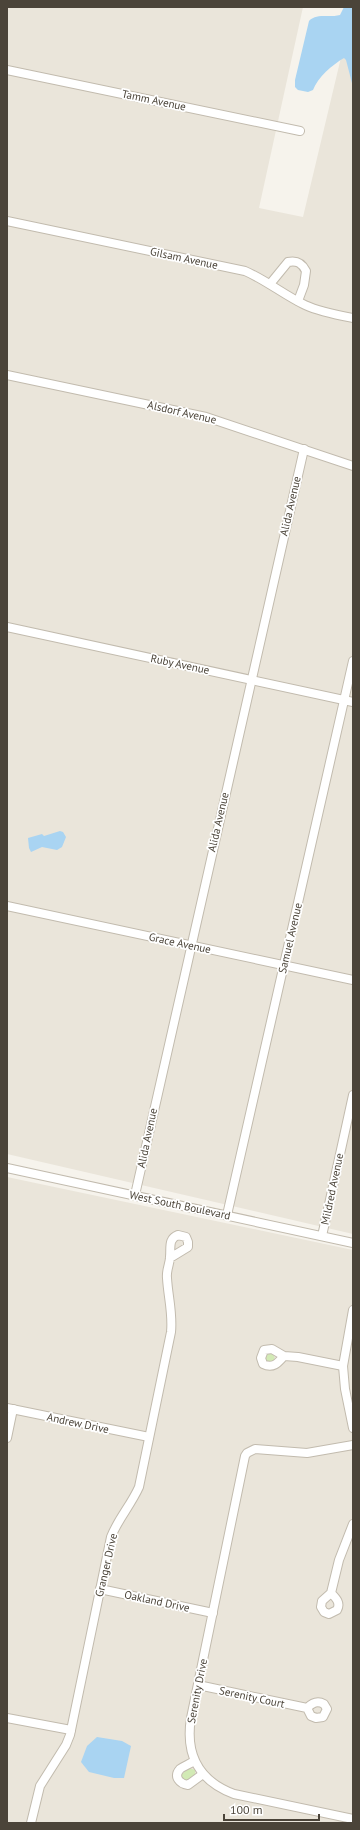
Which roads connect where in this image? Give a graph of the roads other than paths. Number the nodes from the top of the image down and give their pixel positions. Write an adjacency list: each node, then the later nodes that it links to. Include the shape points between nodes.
1 (7, 70): 2 (street, Tamm Avenue)
2 (300, 131)
3 (7, 221): 4 (street, Gilsam Avenue, via 239,269)
4 (270, 284): 5 (street, Gilsam Avenue); 5 (street, via 288,262 300,263 306,271)
5 (298, 301): 6 (street, Gilsam Avenue, via 323,312)
6 (353, 318)
7 (7, 374): 8 (street, Alsdorf Avenue, via 206,417)
8 (304, 449): 9 (street, Alsdorf Avenue); 12 (street, Alida Avenue)
9 (353, 466)
10 (7, 627): 12 (street, Ruby Avenue)
11 (353, 661): 13 (street, Samuel Avenue)
12 (250, 680): 13 (street, Ruby Avenue); 16 (street, Alida Avenue)
13 (344, 700): 14 (street, Ruby Avenue); 17 (street, Samuel Avenue)
14 (353, 702)
15 (7, 906): 16 (street, Grace Avenue)
16 (190, 946): 17 (street, Grace Avenue); 21 (street, Alida Avenue)
17 (284, 966): 18 (street, Grace Avenue); 22 (street, Samuel Avenue)
18 (353, 980)
19 (353, 1095): 23 (street, Mildred Avenue)
20 (7, 1168): 21 (street, West South Boulevard)
21 (135, 1195): 22 (street, West South Boulevard)
22 (227, 1215): 23 (street, West South Boulevard)
23 (322, 1236): 24 (street, West South Boulevard)
24 (353, 1243)
25 (170, 1258): 31 (street, Granger Drive, via 167,1278 172,1317 171,1332)
26 (353, 1310): 28 (street)
27 (284, 1356): 28 (street)
28 (343, 1366): 30 (street)
29 (10, 1409): 31 (street, Andrew Drive); 32 (street)
30 (353, 1428)
31 (149, 1437): 35 (street, Granger Drive, via 138,1487 112,1537)
32 (7, 1438)
33 (353, 1445): 37 (street, Serenity Drive, via 307,1453 261,1449 250,1451 245,1456)
34 (353, 1524): 36 (street, via 339,1560)
35 (100, 1590): 37 (street, Oakland Drive); 41 (street, Granger Drive)
36 (331, 1592)
37 (213, 1613): 38 (street, Serenity Drive)
38 (198, 1685): 39 (street, Serenity Court); 42 (street, Serenity Drive, via 189,1727)
39 (307, 1708)
40 (7, 1718): 41 (street)
41 (71, 1730): 45 (street, Granger Drive, via 66,1745 40,1786)
42 (194, 1761): 43 (street, Serenity Drive); 43 (street, via 180,1770 178,1781 188,1785)
43 (203, 1774): 44 (street, Serenity Drive, via 216,1786 234,1794)
44 (353, 1819)
45 (31, 1823)

